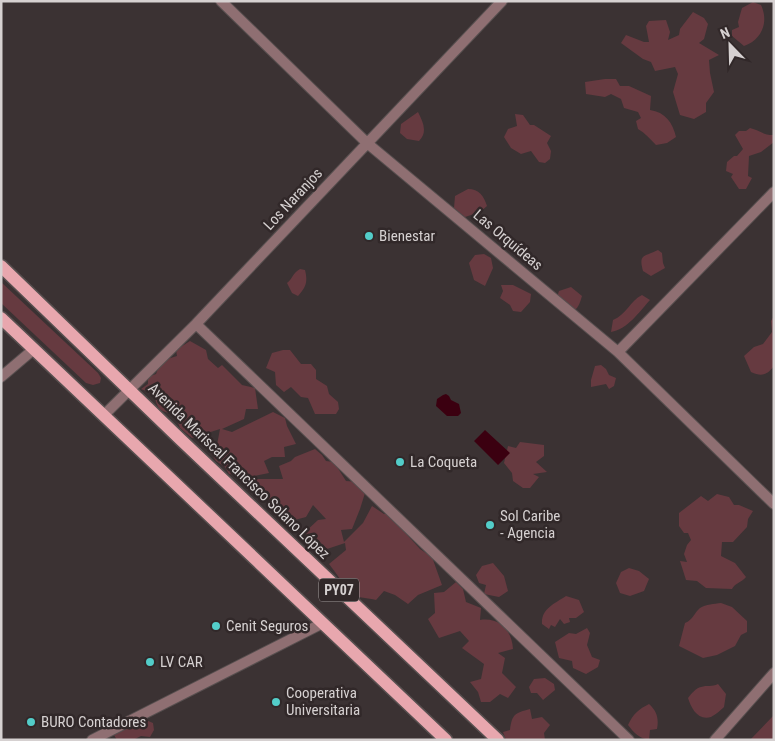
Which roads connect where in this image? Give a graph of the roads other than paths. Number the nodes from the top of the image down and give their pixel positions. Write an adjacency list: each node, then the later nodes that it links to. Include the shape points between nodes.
1 (221, 1): 3 (street, Las Orquídeas)
2 (502, 1): 3 (street, Los Naranjos)
3 (367, 143): 7 (street, Los Naranjos); 9 (street, Las Orquídeas)
4 (774, 192): 9 (street)
5 (1, 266): 11 (main road, Avenida Mariscal Francisco Solano López / PY07)
6 (1, 318): 8 (main road, PY07)
7 (196, 324): 11 (street, Los Naranjos); 19 (street)
8 (34, 349): 10 (street); 12 (main road, PY07)
9 (618, 352): 13 (street, Las Orquídeas)
10 (1, 377)
11 (130, 389): 12 (street, Los Naranjos); 18 (main road, Avenida Mariscal Francisco Solano López / PY07)
12 (104, 415): 14 (main road, PY07)
13 (774, 504)
14 (323, 623): 16 (street); 17 (main road, PY07)
15 (774, 673): 20 (street)
16 (92, 740)
17 (446, 740)
18 (498, 740)
19 (629, 740)
20 (715, 740)

